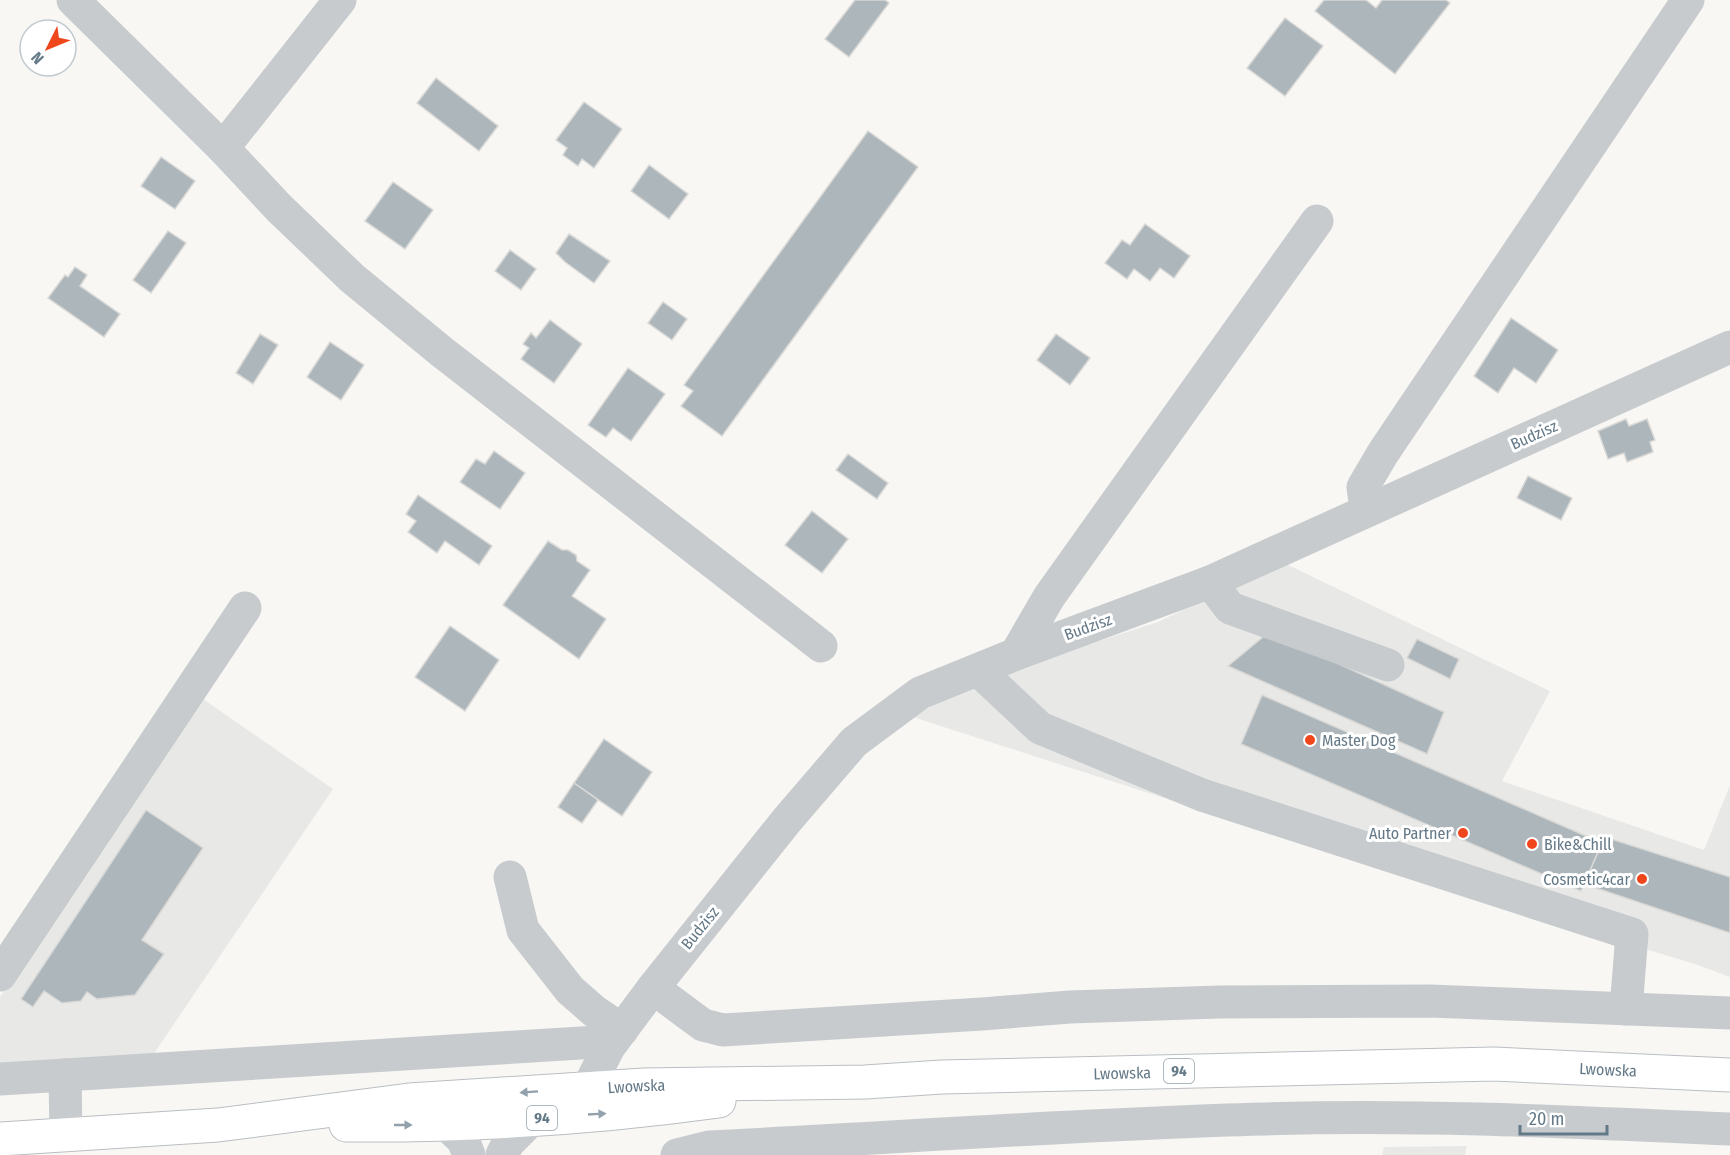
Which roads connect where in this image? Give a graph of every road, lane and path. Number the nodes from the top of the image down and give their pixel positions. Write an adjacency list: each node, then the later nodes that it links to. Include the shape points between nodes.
1 (73, 0): 4 (street)
2 (340, 0): 4 (street)
3 (1688, 0): 7 (street, via 1383,453 1363,488)
4 (223, 148): 10 (street, via 352,278)
5 (1317, 221): 11 (street, via 1049,597)
6 (1730, 347): 7 (street, Budzisz)
7 (1366, 510): 8 (street, Budzisz)
8 (1210, 582): 11 (street, Budzisz); 12 (street, via 1230,608)
9 (245, 608): 15 (street)
10 (821, 646)
11 (1016, 654): 13 (street, Budzisz)
12 (1388, 665)
13 (978, 670): 16 (street, Budzisz, via 920,693 854,742); 17 (street, via 1040,728 1191,791 1632,934)
14 (510, 876): 19 (street, via 523,930 570,990)
15 (0, 975)
16 (653, 987): 17 (street, via 703,1025 723,1029 1070,1007 1219,1002 1430,1001); 19 (street, Budzisz)
17 (1626, 1009): 18 (street)
18 (1730, 1013)
19 (617, 1035): 20 (street); 24 (street, Budzisz)
20 (65, 1075): 22 (street); 29 (street)
21 (1730, 1075): 23 (main road, Lwowska / 94, via 1494,1064)
22 (0, 1080)
23 (865, 1082): 24 (main road, Lwowska / 94); 25 (main road, 94, one-way to 23, via 644,1112)
24 (588, 1088): 27 (main road, 94, one-way to 27, via 409,1100)
25 (533, 1118): 26 (main road, 94); 32 (street, via 508,1143)
26 (445, 1123): 27 (main road, 94, one-way to 26); 31 (street, via 463,1140)
27 (218, 1125): 29 (main road, 94)
28 (1730, 1129): 33 (street, via 1535,1120 1265,1119 709,1148)
29 (66, 1135): 30 (main road, 94)
30 (0, 1139)
31 (469, 1155)
32 (502, 1155)
33 (677, 1155)

